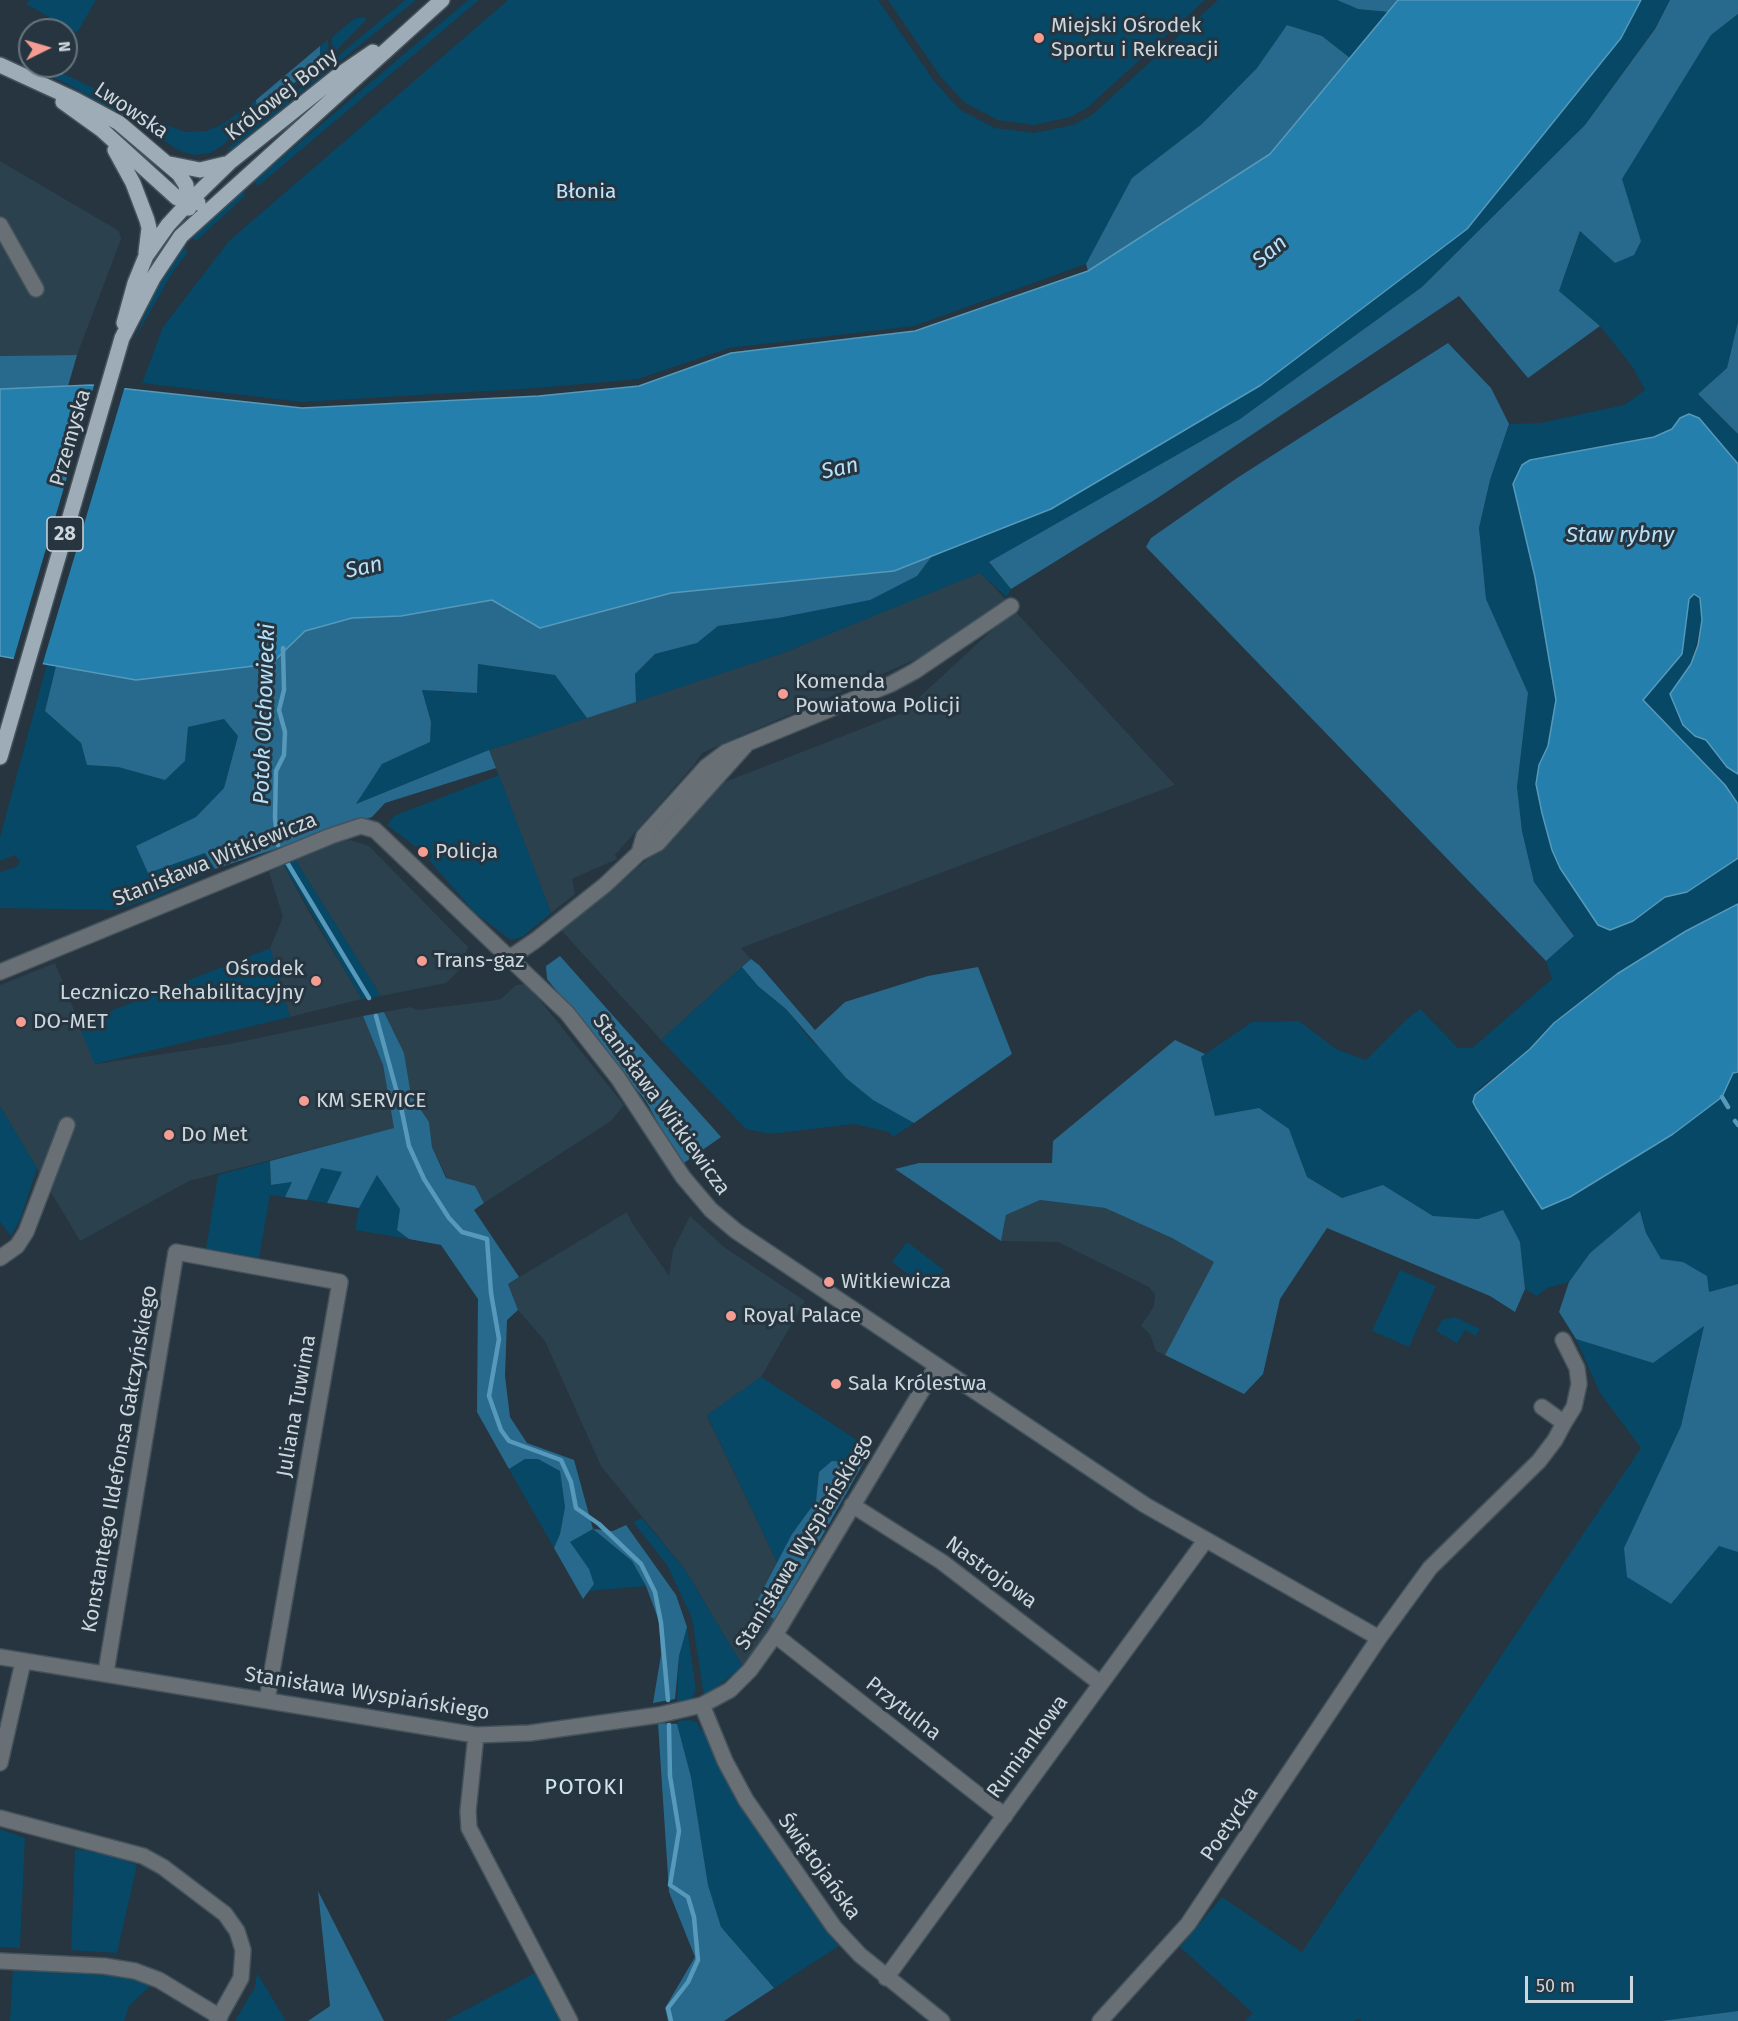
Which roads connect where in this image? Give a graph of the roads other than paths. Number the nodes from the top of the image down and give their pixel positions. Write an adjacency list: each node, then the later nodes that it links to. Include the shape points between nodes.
1 (442, 0): 2 (main road, Królowej Bony)
2 (407, 29): 6 (main road, Królowej Bony, via 335,78); 8 (main road, Królowej Bony, via 324,110)
3 (0, 64): 4 (main road, Lwowska / 28)
4 (34, 81): 5 (main road, Lwowska / 28); 7 (main road, Lwowska / 28, via 119,123)
5 (102, 130): 9 (main road, Lwowska, via 166,189); 12 (main road, Lwowska / 28, via 127,168 139,198 149,228)
6 (230, 162): 7 (main road, Lwowska, via 200,170); 9 (main road, Królowej Bony)
7 (170, 164): 9 (main road, Lwowska / 28, via 186,185)
8 (226, 193): 9 (main road, via 207,201); 11 (main road, Przemyska)
9 (189, 202): 11 (main road, 28, via 188,220); 12 (main road, Przemyska)
10 (0, 225): 13 (street)
11 (181, 236): 14 (main road, Przemyska / 28, via 153,278)
12 (146, 256): 14 (main road, Przemyska / 28, via 125,312)
13 (36, 289)
14 (120, 345): 16 (main road, Przemyska / 28)
15 (1011, 606): 17 (street, via 891,684 748,742 658,843 639,853 605,885)
16 (0, 757)
17 (511, 957): 18 (street, Stanisława Witkiewicza, via 382,835 361,826); 23 (street, Stanisława Witkiewicza, via 595,1046 683,1177 711,1210 759,1248)
18 (0, 972)
19 (67, 1125): 21 (street, via 26,1232 17,1246)
20 (176, 1252): 32 (street, Konstantego Ildefonsa Gałczyńskiego); 34 (street, Juliana Tuwima, via 340,1282)
21 (0, 1258)
22 (1563, 1340): 25 (street, via 1577,1368 1579,1384 1574,1407)
23 (936, 1367): 26 (street, Stanisława Wyspiańskiego); 27 (street)
24 (1542, 1407): 25 (street)
25 (1564, 1424): 29 (street, via 1539,1461 1430,1568)
26 (852, 1505): 28 (street, Stanisława Wyspiańskiego); 33 (street, Nastrojowa, via 942,1562)
27 (1205, 1541): 29 (street); 33 (street, Rumiankowa)
28 (775, 1635): 35 (street, Stanisława Wyspiańskiego, via 730,1690); 38 (street, Przytulna)
29 (1379, 1638): 45 (street, Poetycka, via 1188,1924)
30 (0, 1657): 31 (street, Stanisława Wyspiańskiego)
31 (23, 1662): 32 (street, Stanisława Wyspiańskiego); 37 (street)
32 (106, 1672): 34 (street, Stanisława Wyspiańskiego)
33 (1100, 1683): 38 (street, Rumiankowa)
34 (267, 1700): 36 (street, Stanisława Wyspiańskiego)
35 (702, 1705): 36 (street, Stanisława Wyspiańskiego, via 541,1732); 41 (street, Świętojańska, via 746,1800 786,1860 834,1927)
36 (476, 1735): 43 (street, via 468,1811 470,1828)
37 (0, 1763)
38 (1005, 1816): 41 (street, Rumiankowa)
39 (0, 1818): 42 (street, via 143,1856 225,1914 237,1931 243,1950 242,1978)
40 (0, 1961): 42 (street, via 135,1971 159,1980)
41 (886, 1978): 44 (street, Świętojańska)
42 (219, 2019)
43 (570, 2021)
44 (942, 2021)
45 (1100, 2021)

